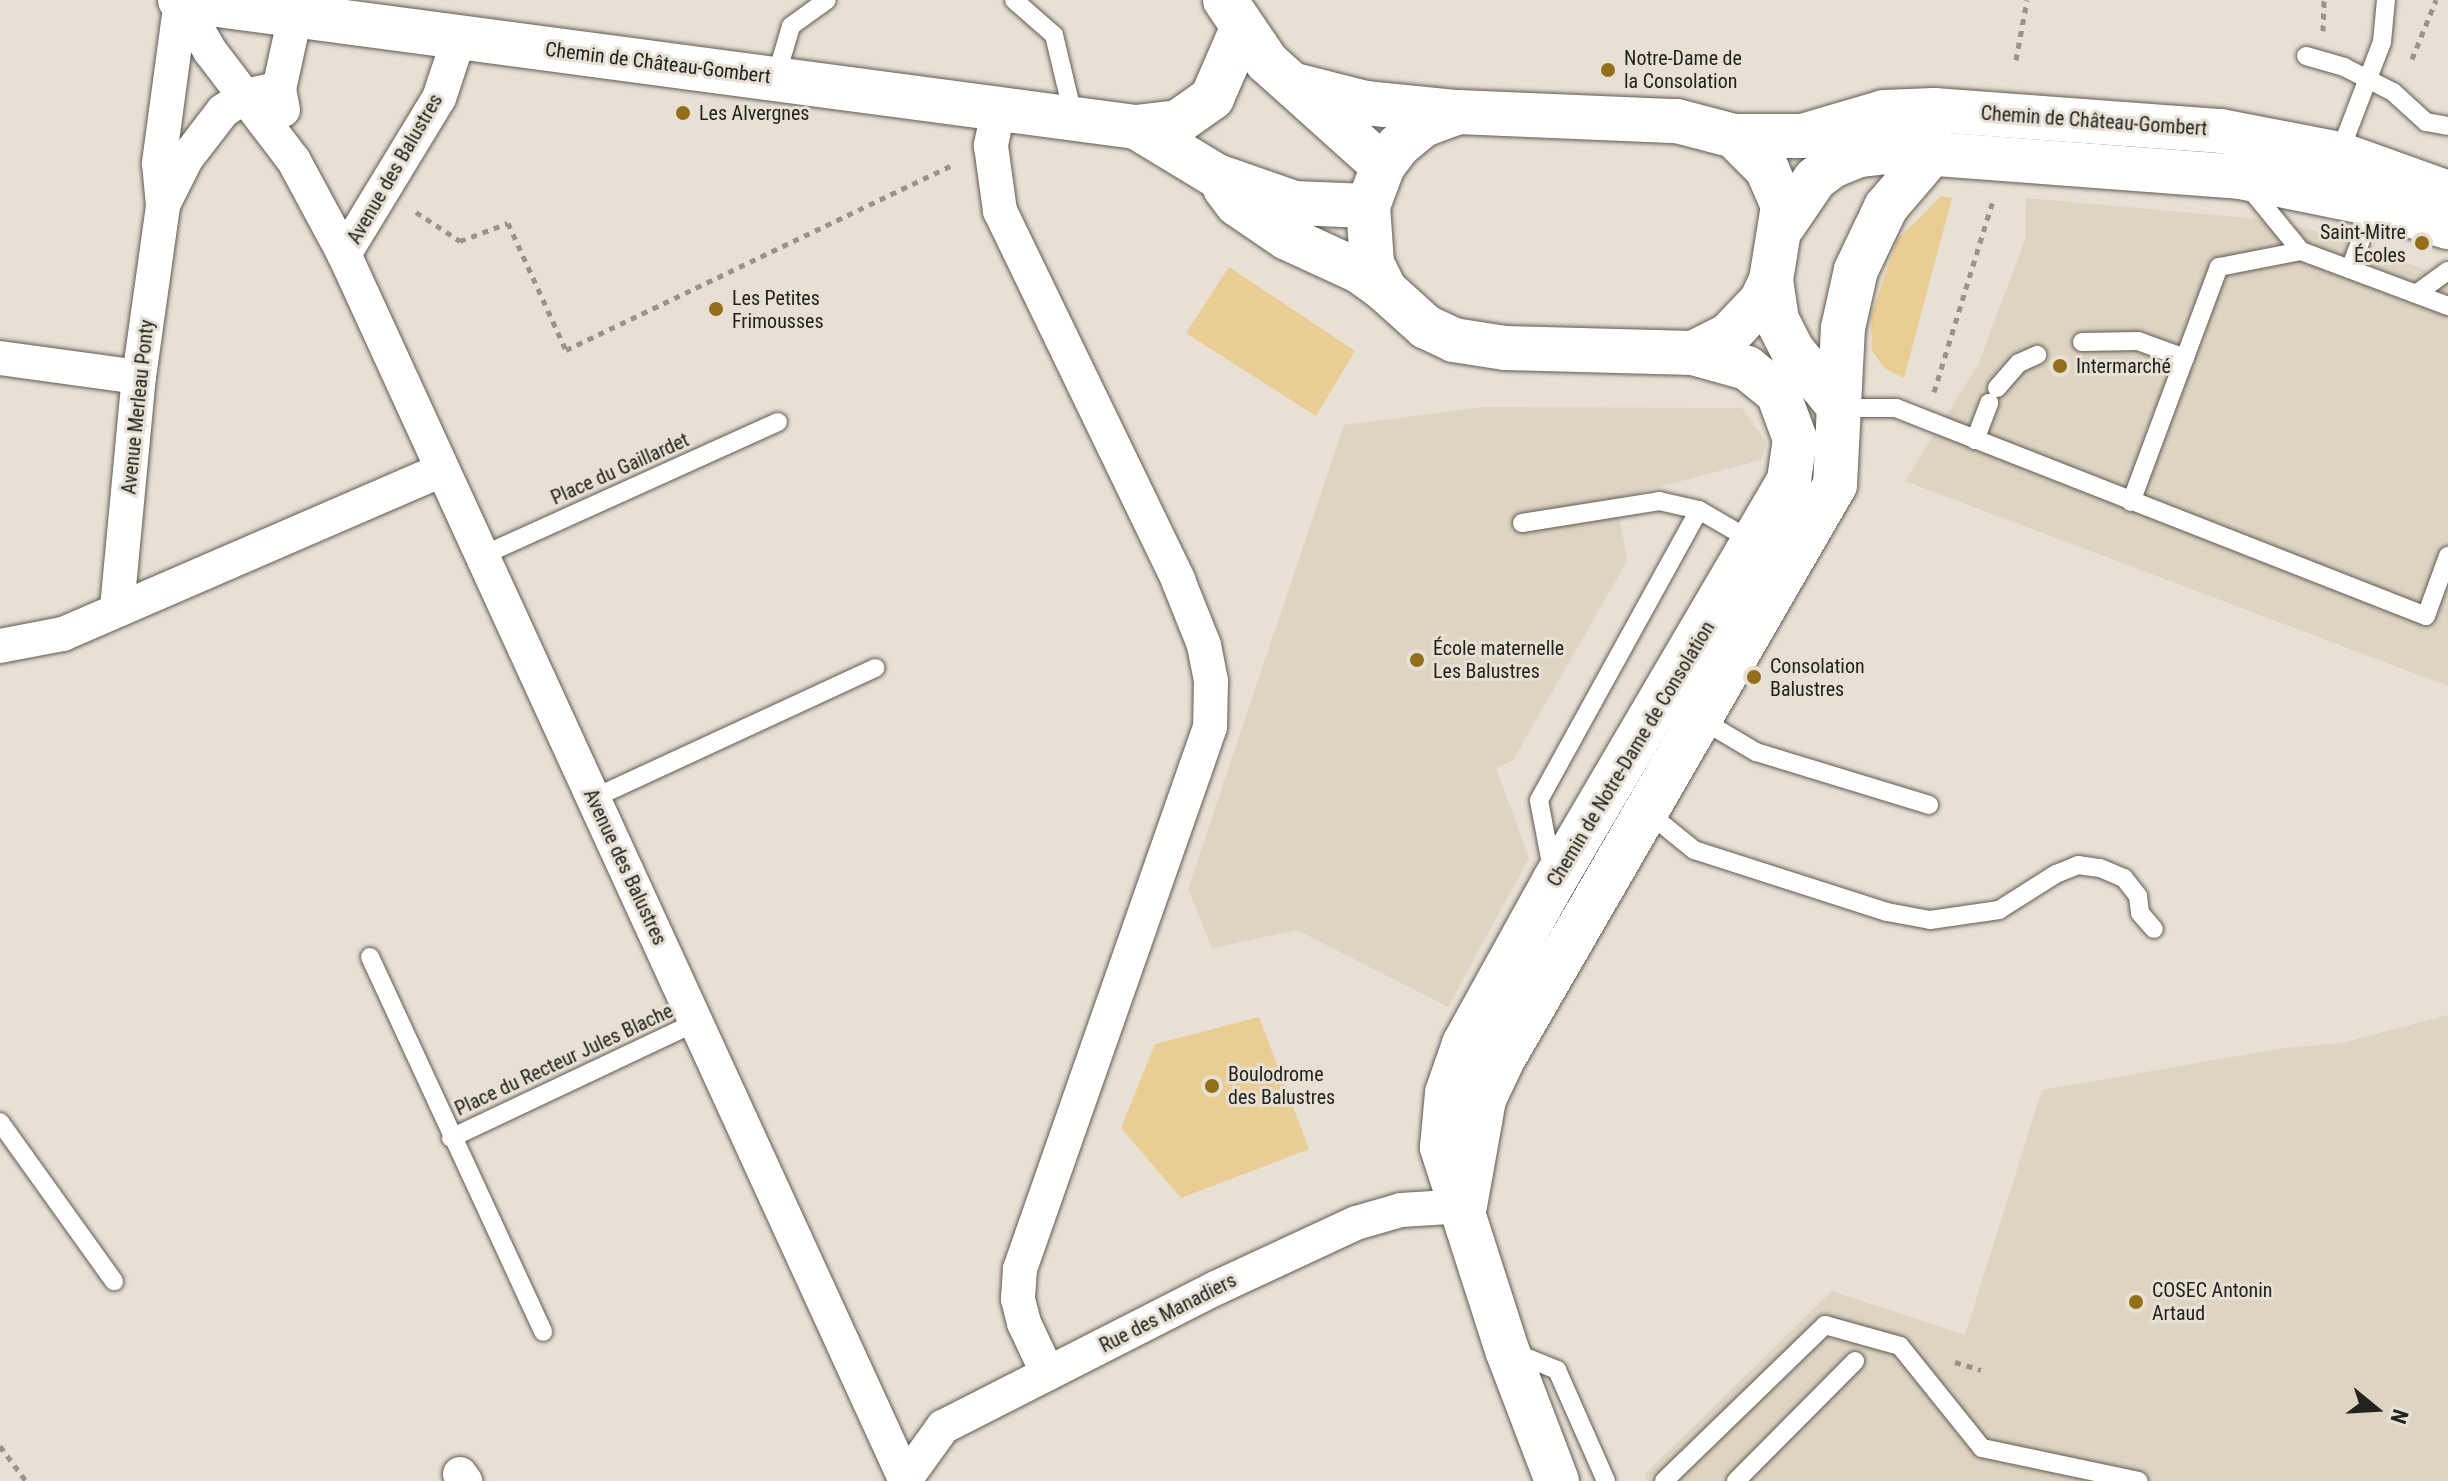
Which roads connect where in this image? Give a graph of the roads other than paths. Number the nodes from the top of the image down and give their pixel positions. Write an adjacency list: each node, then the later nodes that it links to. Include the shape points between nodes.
1 (180, 0): 6 (street, Chemin de Château-Gombert); 13 (street, Avenue des Balustres); 28 (street, Avenue Merleau Ponty, via 159,163)
2 (827, 0): 9 (lane, via 791,26)
3 (1014, 0): 15 (lane, via 1054,35)
4 (2386, 0): 10 (lane, via 2382,42)
5 (1233, 15): 11 (street); 18 (street, Chemin de Château-Gombert, via 1212,98 1178,122)
6 (295, 16): 7 (street, Chemin de Château-Gombert); 12 (street, Avenue des Balustres)
7 (459, 38): 9 (street, Chemin de Château-Gombert); 33 (street, Avenue des Balustres, via 439,98)
8 (2306, 56): 10 (lane)
9 (776, 77): 16 (street, Chemin de Château-Gombert)
10 (2369, 80): 17 (lane, via 2393,92 2426,122); 21 (lane)
11 (1288, 83): 14 (street, Chemin de Château-Gombert, via 1365,103); 23 (street)
12 (279, 89): 13 (street, Avenue Merleau Ponty); 22 (street, Avenue des Balustres)
13 (245, 96): 22 (street, Avenue des Balustres); 28 (street, Avenue Merleau Ponty, via 223,111 186,159)
14 (1458, 112): 19 (street, Chemin de Château-Gombert, via 1677,121); 23 (street, via 1423,125)
15 (1073, 115): 16 (street, Chemin de Château-Gombert); 18 (street, Chemin de Château-Gombert)
16 (995, 126): 74 (street, via 1000,211 1178,580 1204,645 1211,681 1210,727 1020,1269 1018,1299 1024,1323)
17 (2448, 126)
18 (1136, 127): 24 (street, Chemin de Château-Gombert)
19 (1734, 136): 21 (street, Chemin de Château-Gombert, via 1802,136 1884,112 1934,110 2221,131); 31 (street, via 1756,155 1778,187)
20 (1933, 152): 25 (street, Chemin de Château-Gombert); 31 (street, Chemin de Château-Gombert, via 1859,155 1832,166 1815,179); 46 (street, Chemin de Notre-Dame de Consolation, via 1886,207 1856,270 1843,328)
21 (2339, 154): 26 (lane); 30 (street, Chemin de Château-Gombert)
22 (294, 161): 33 (street, Avenue des Balustres)
23 (1383, 166): 29 (street)
24 (1217, 176): 29 (street, Chemin de Château-Gombert, via 1294,203); 37 (street, Chemin de Château-Gombert, via 1237,204 1287,238 1359,271)
25 (2240, 177): 26 (street, Chemin de Château-Gombert); 32 (lane)
26 (2301, 188): 27 (street, Chemin de Château-Gombert)
27 (2374, 204): 30 (street, Chemin de Château-Gombert); 34 (lane)
28 (163, 206): 45 (street, Avenue Merleau Ponty)
29 (1368, 206): 37 (street, via 1372,263)
30 (2439, 209)
31 (1783, 226): 36 (street)
32 (2301, 251): 34 (lane); 44 (lane, via 2219,267)
33 (344, 254): 49 (street, Avenue des Balustres)
34 (2350, 269): 38 (lane)
35 (2448, 271): 38 (lane)
36 (1771, 280): 41 (street, via 1749,318); 46 (street, via 1777,320 1793,351)
37 (1385, 290): 41 (street, Chemin de Château-Gombert, via 1426,327 1454,340 1592,353)
38 (2416, 294): 39 (lane)
39 (2448, 306)
40 (2082, 342): 44 (lane, via 2138,341)
41 (1693, 353): 53 (street, Chemin de Notre-Dame de Consolation, via 1729,360 1764,379 1791,419 1795,458 1789,480)
42 (2037, 355): 48 (lane, via 2019,363 1993,396)
43 (0, 358): 45 (street)
44 (2185, 358): 50 (lane)
45 (139, 377): 56 (street, Avenue Merleau Ponty)
46 (1840, 408): 48 (lane, via 1896,408); 59 (street, Chemin de Notre-Dame de Consolation, via 1840,457 1824,509)
47 (778, 422): 55 (lane, Place du Gaillardet)
48 (1975, 440): 50 (lane)
49 (440, 471): 55 (street, Avenue des Balustres); 56 (street)
50 (2131, 502): 54 (lane, via 2426,616)
51 (1699, 510): 52 (lane, via 1659,501); 53 (lane); 63 (lane, via 1539,800)
52 (1522, 523)
53 (1756, 543): 59 (street, Chemin de Notre-Dame de Consolation)
54 (2448, 556)
55 (479, 557): 61 (street, Avenue des Balustres)
56 (117, 608): 57 (street, via 63,634)
57 (0, 646)
58 (875, 668): 61 (lane)
59 (1683, 708): 60 (street, Chemin de Notre-Dame de Consolation); 62 (lane, via 1756,752); 63 (street, Chemin de Notre-Dame de Consolation)
60 (1646, 784): 63 (street, Chemin de Notre-Dame de Consolation); 64 (lane, via 1694,850 1887,912 1930,920 1999,910 2078,865 2124,878)
61 (594, 798): 66 (street, Avenue des Balustres)
62 (1929, 805)
63 (1569, 900): 69 (street, Chemin de Notre-Dame de Consolation, via 1464,1044 1447,1093 1442,1147)
64 (2154, 929)
65 (370, 957): 68 (lane)
66 (696, 1022): 68 (lane, Place du Recteur Jules Blache); 75 (street, Avenue des Balustres)
67 (0, 1122): 70 (lane)
68 (451, 1138): 71 (lane)
69 (1465, 1206): 72 (street, Chemin de Notre-Dame de Consolation); 74 (street, Rue des Manadiers, via 1401,1210 1356,1223)
70 (114, 1281)
71 (543, 1332)
72 (1507, 1350): 76 (street, Chemin de Notre-Dame de Consolation); 77 (lane, via 1557,1370)
73 (1855, 1361): 79 (lane)
74 (1048, 1374): 75 (street, Rue des Manadiers, via 943,1427)
75 (905, 1481)
76 (1557, 1481)
77 (1606, 1481)
78 (1664, 1481): 80 (lane, via 1825,1325 1900,1346 1982,1448)
79 (1736, 1481)
80 (2139, 1481)

